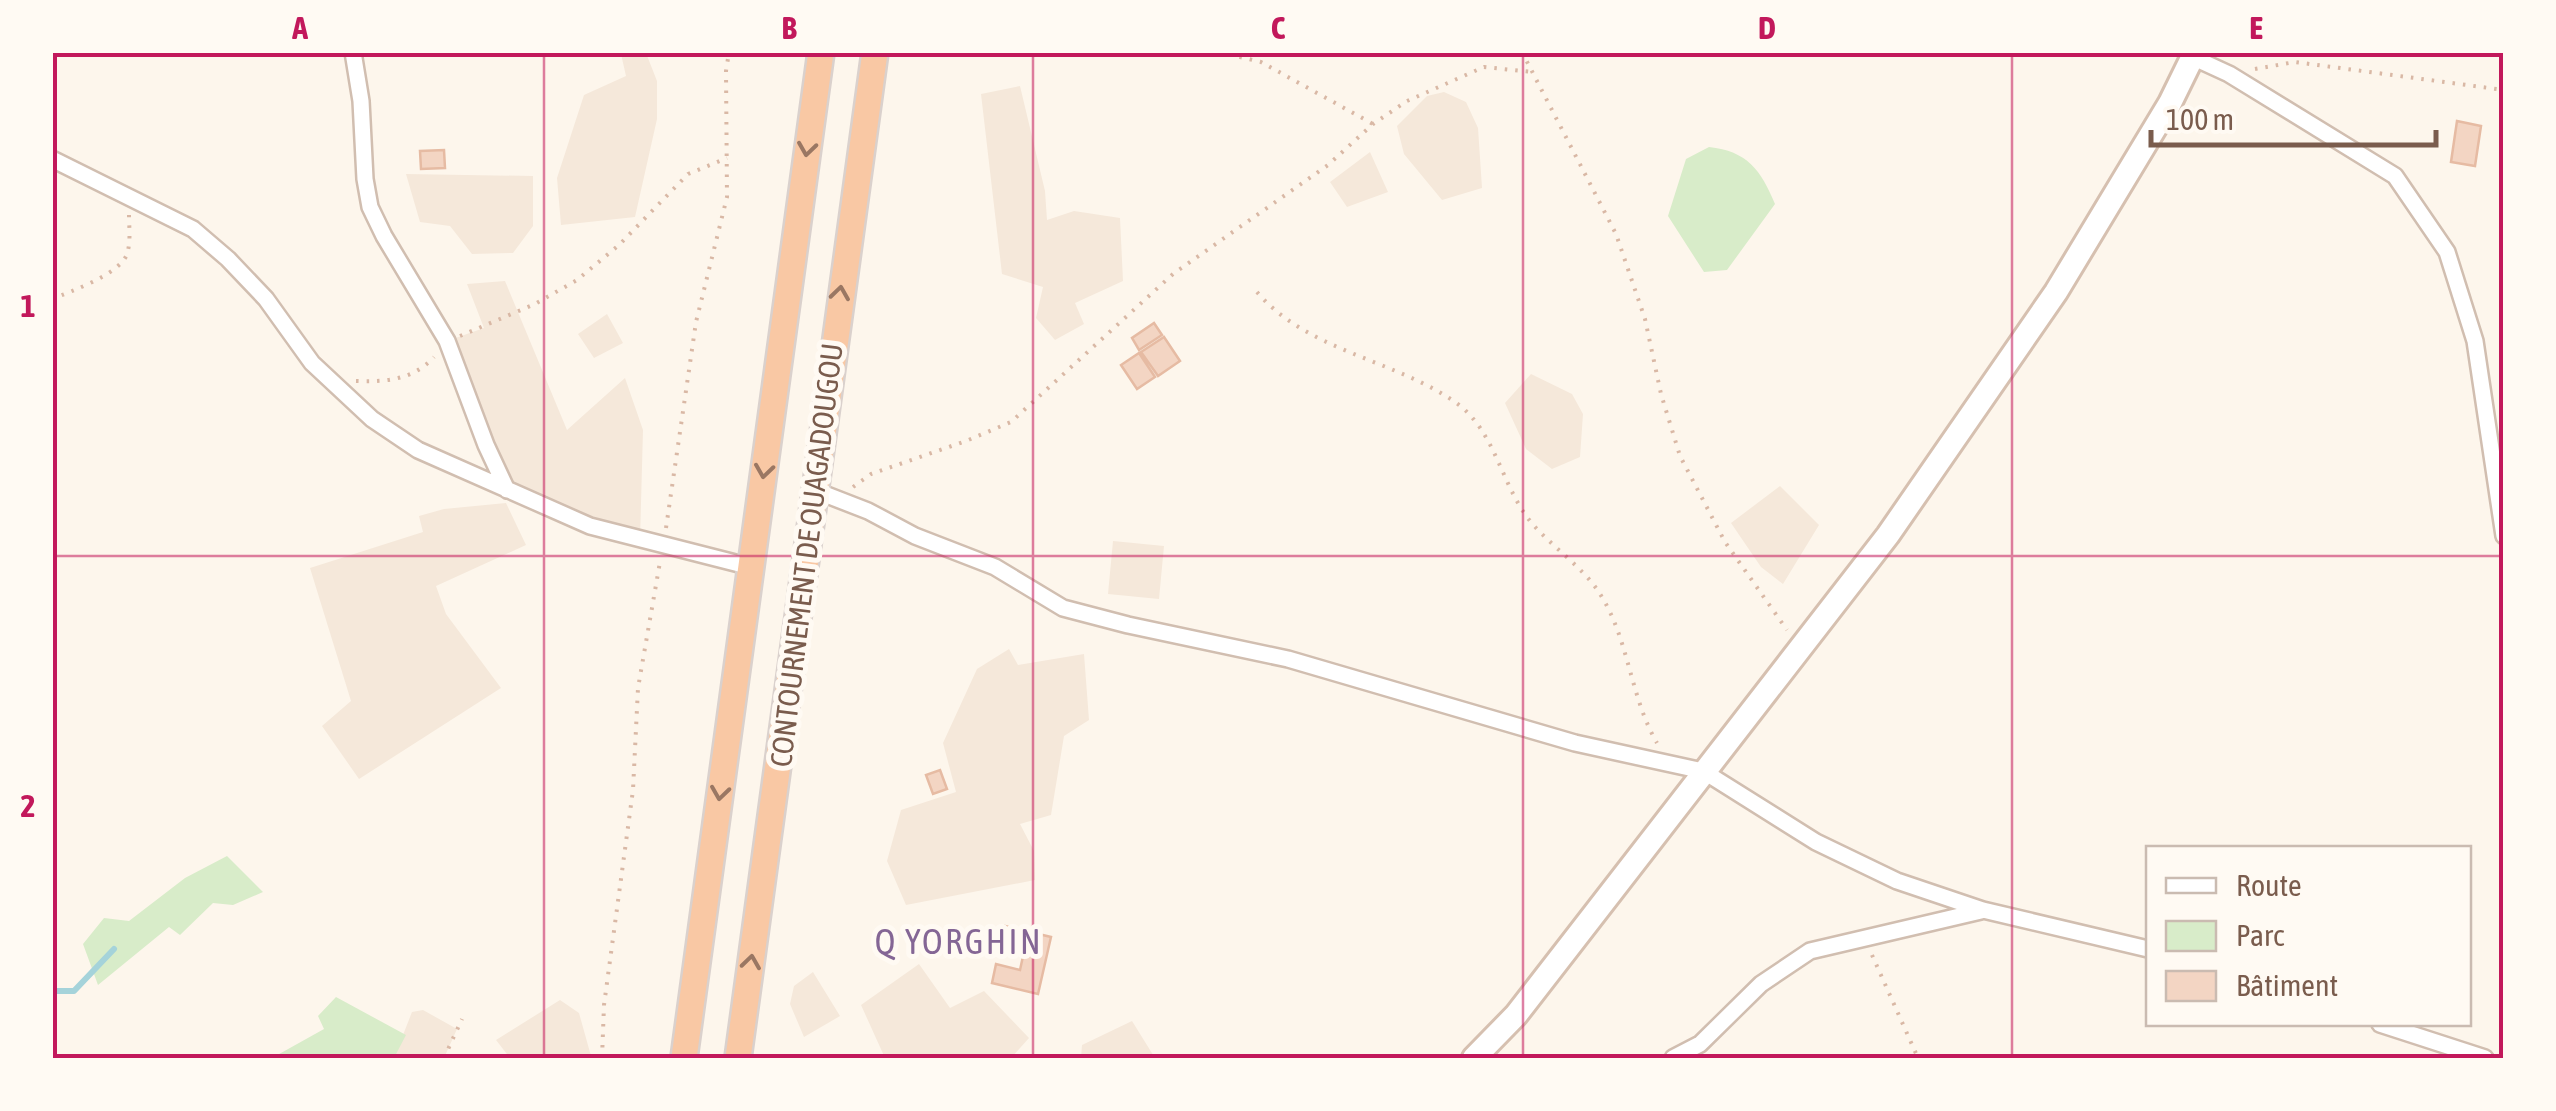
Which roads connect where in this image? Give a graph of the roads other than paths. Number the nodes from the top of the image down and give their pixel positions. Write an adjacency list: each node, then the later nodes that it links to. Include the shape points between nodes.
1 (353, 52): 6 (street, via 370,207 448,341)
2 (820, 52): 9 (highway, CONTOURNEMENT DE OUAGADOUGOU, one-way to 9)
3 (875, 52): 7 (highway, CONTOURNEMENT DE OUAGADOUGOU, one-way to 3)
4 (2193, 55): 8 (street, via 2395,176 2447,252 2475,341); 10 (main road, via 2056,292 1888,535)
5 (52, 159): 6 (street, via 193,229 266,298 312,363 372,419 418,450)
6 (508, 490): 9 (street, via 590,526)
7 (825, 494): 10 (street, via 995,567 1063,608 1288,659 1575,744); 15 (highway, CONTOURNEMENT DE OUAGADOUGOU, one-way to 7)
8 (2504, 536)
9 (751, 567): 14 (highway, CONTOURNEMENT DE OUAGADOUGOU, one-way to 14)
10 (1703, 771): 11 (street, via 1816,842 1897,881); 16 (main road, via 1516,1015)
11 (1983, 910): 12 (street); 17 (street, via 1810,952 1761,984 1700,1044)
12 (2146, 950)
13 (2386, 1026): 18 (street)
14 (684, 1058)
15 (738, 1058)
16 (1474, 1058)
17 (1673, 1058)
18 (2485, 1058)

